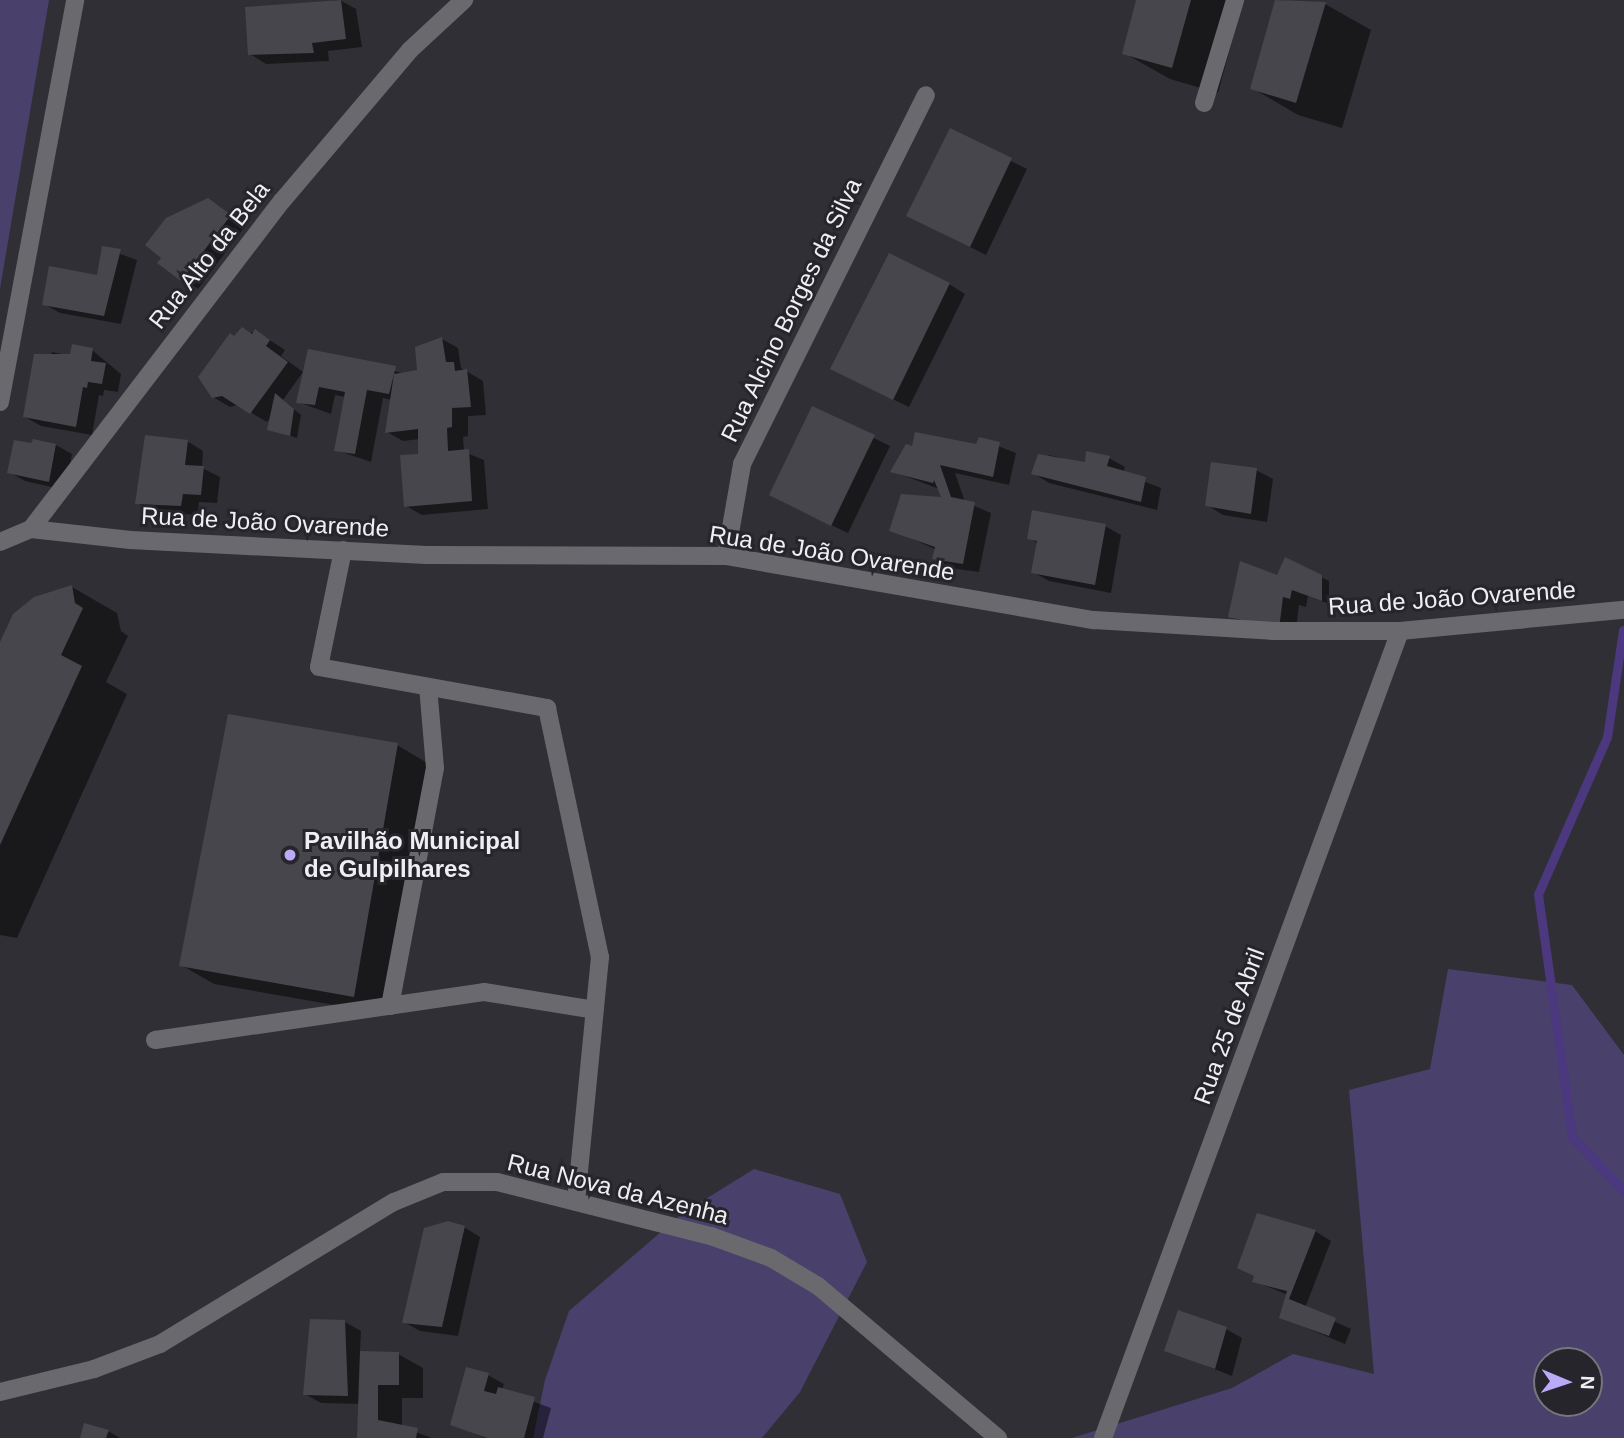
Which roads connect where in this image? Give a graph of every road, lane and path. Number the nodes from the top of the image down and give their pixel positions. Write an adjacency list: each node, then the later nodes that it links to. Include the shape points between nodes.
1 (75, 0): 6 (street)
2 (464, 0): 7 (street, Rua Alto da Bela, via 410,50 282,201)
3 (1234, 0): 5 (street)
4 (926, 95): 10 (street, Rua Alcino Borges da Silva, via 743,464)
5 (1204, 103)
6 (0, 402)
7 (31, 529): 8 (street, Rua Alto da Bela); 9 (street, Rua de João Ovarende, via 130,540)
8 (0, 542)
9 (343, 550): 10 (street, Rua de João Ovarende); 13 (street, via 319,667)
10 (726, 556): 12 (street, Rua de João Ovarende, via 1094,620 1272,632)
11 (1624, 610): 12 (street, Rua de João Ovarende)
12 (1400, 631): 20 (street, Rua 25 de Abril)
13 (428, 687): 14 (street, via 435,768); 15 (street, via 547,708 600,957)
14 (390, 1006): 15 (street, via 484,992); 16 (street)
15 (595, 1010): 17 (street)
16 (155, 1040)
17 (576, 1202): 18 (street, Rua Nova da Azenha, via 497,1182 443,1182 394,1202 160,1345 94,1369); 19 (street, Rua Nova da Azenha, via 711,1236 771,1258 818,1286)
18 (0, 1392)
19 (998, 1438)
20 (1103, 1438)

